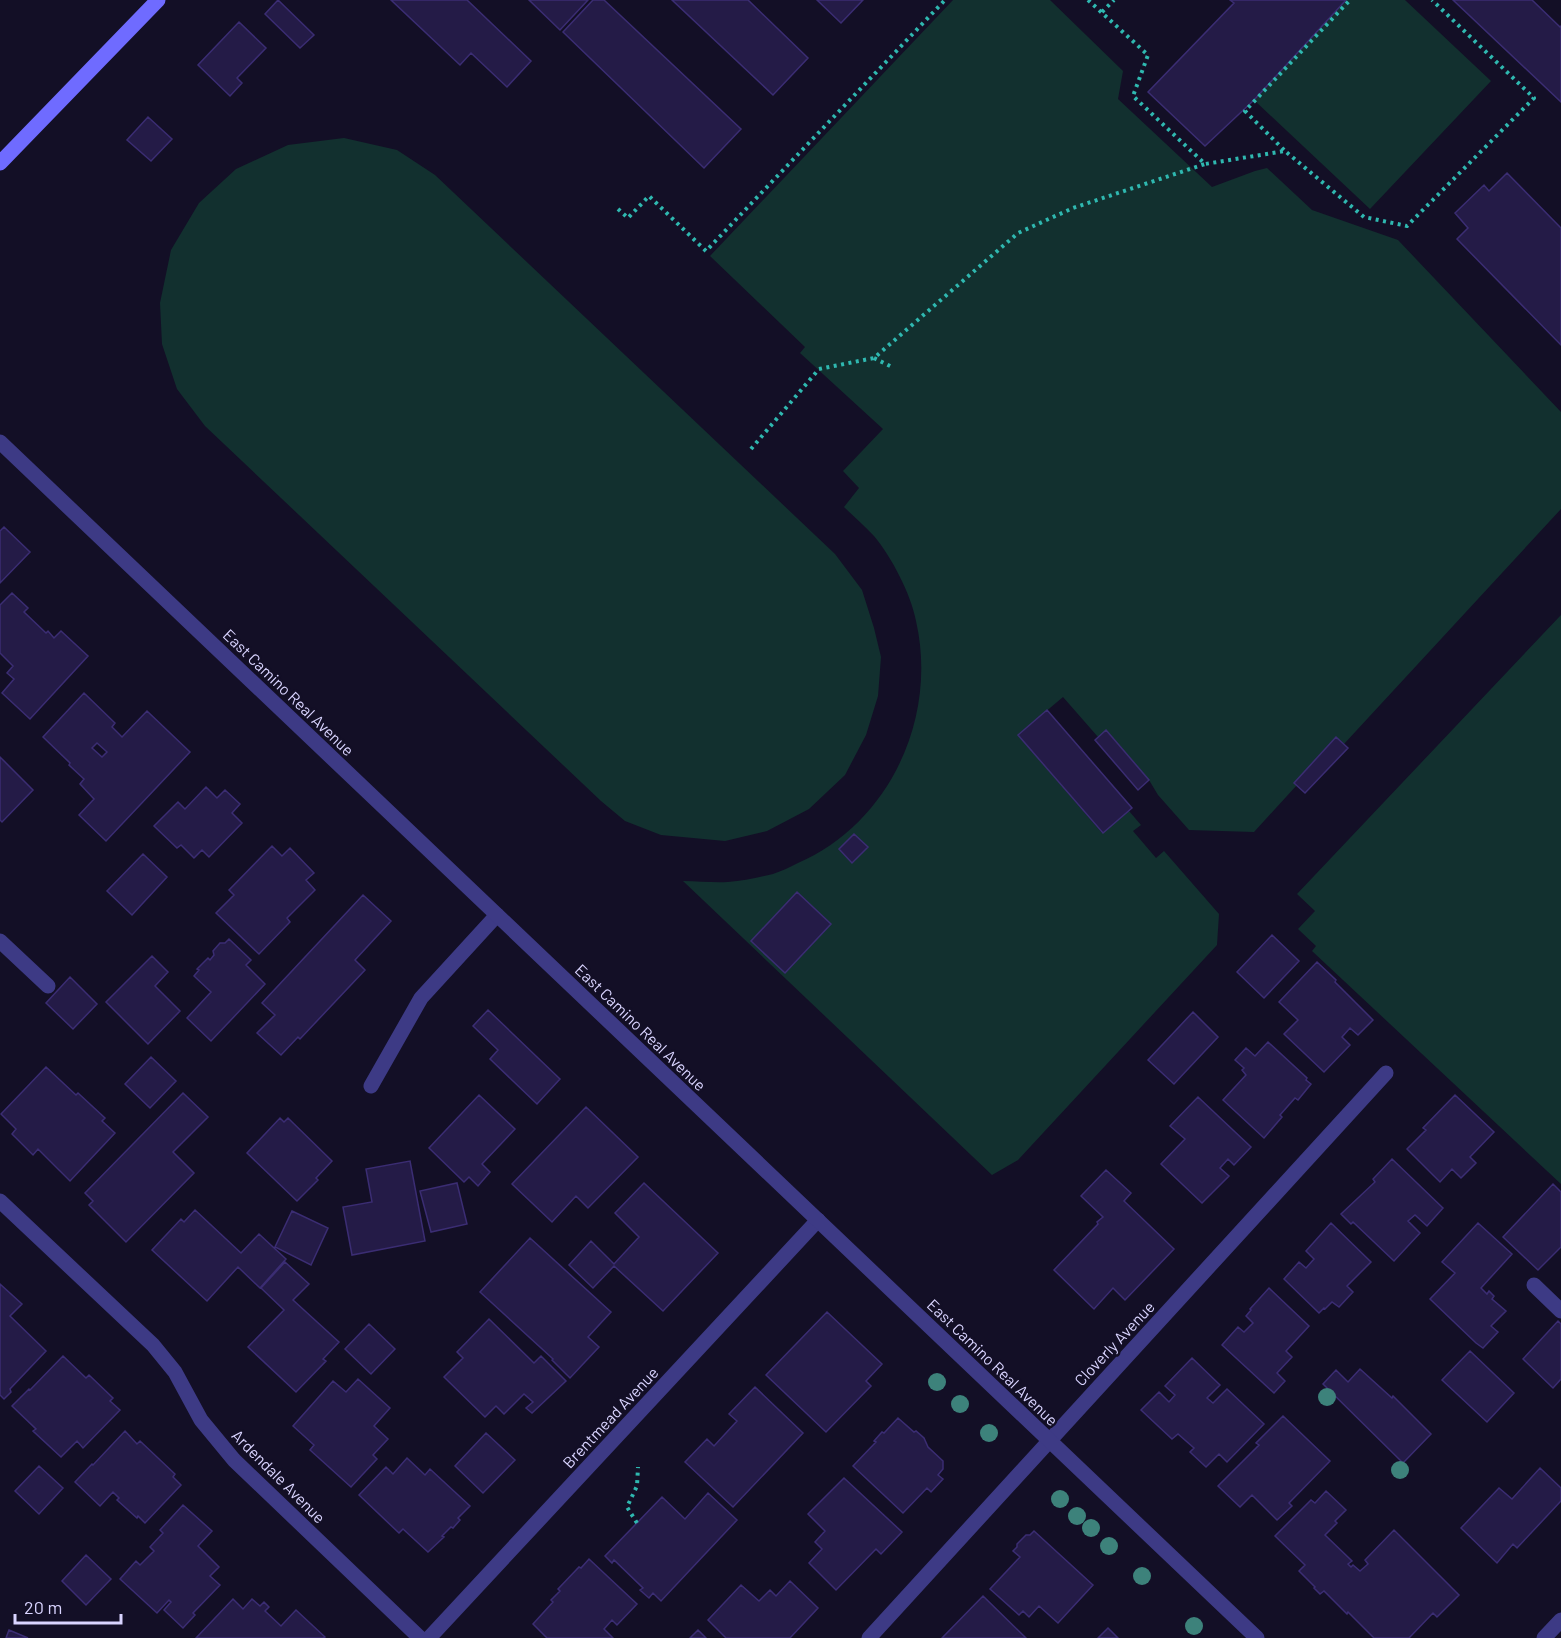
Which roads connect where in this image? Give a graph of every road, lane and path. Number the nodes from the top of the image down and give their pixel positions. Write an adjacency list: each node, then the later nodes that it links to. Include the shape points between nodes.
1 (158, 0): 9 (main road)
2 (945, 0): 11 (path, via 706,251 649,196 628,218)
3 (1088, 0): 7 (path)
4 (1114, 0): 7 (path)
5 (1350, 0): 8 (path, via 1245,111)
6 (1432, 0): 8 (path, via 1534,98 1407,226 1364,217)
7 (1102, 12): 10 (path, via 1148,55 1133,96)
8 (1285, 151): 10 (path)
9 (0, 164)
10 (1205, 165): 12 (path, via 1073,208 1018,233)
11 (618, 209)
12 (874, 358): 13 (path); 15 (path, via 819,369)
13 (894, 368)
14 (0, 442): 16 (street, East Camino Real Avenue)
15 (751, 449)
16 (497, 915): 20 (street, via 421,998); 22 (street, East Camino Real Avenue)
17 (0, 941): 18 (street)
18 (48, 986)
19 (1386, 1073): 25 (street, Cloverly Avenue)
20 (371, 1086)
21 (0, 1201): 30 (street, Ardendale Avenue, via 153,1345 175,1372 201,1420 234,1460)
22 (818, 1220): 25 (street, East Camino Real Avenue); 31 (street, Brentmead Avenue)
23 (1534, 1285): 24 (street)
24 (1561, 1311)
25 (1049, 1440): 32 (street, Cloverly Avenue); 33 (street, East Camino Real Avenue)
26 (638, 1467): 27 (path, via 637,1486 627,1507)
27 (637, 1523)
28 (1561, 1620): 29 (street)
29 (1547, 1637)
30 (420, 1638)
31 (429, 1638)
32 (869, 1638)
33 (1257, 1638)

